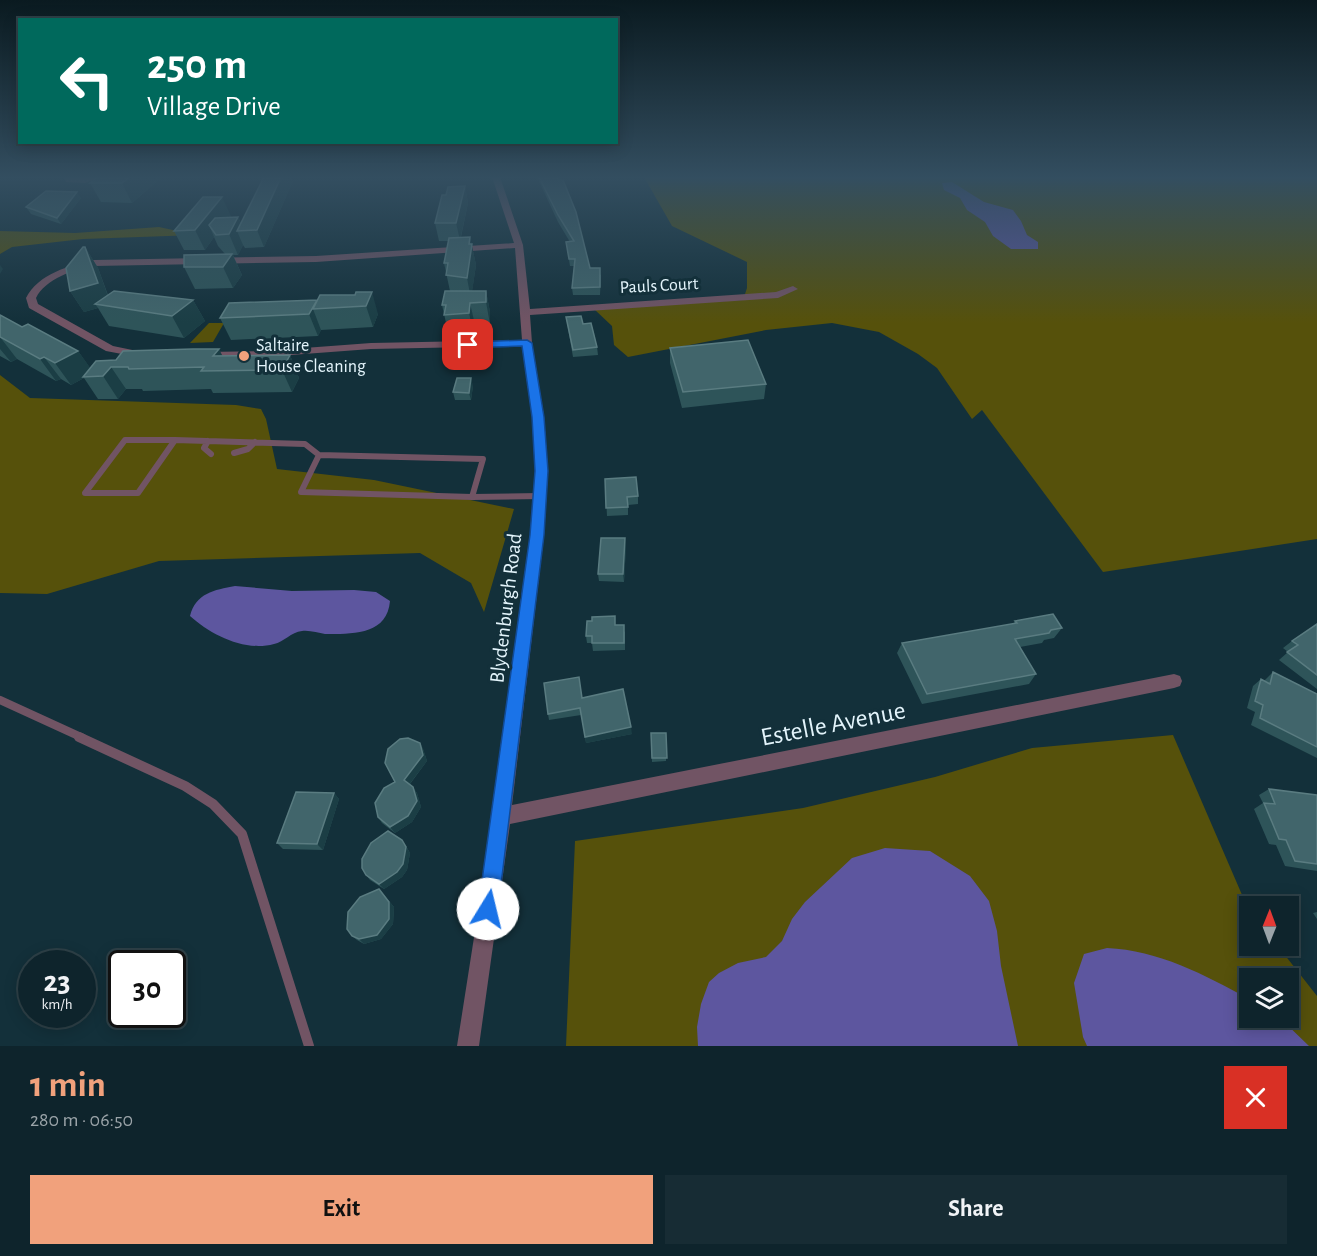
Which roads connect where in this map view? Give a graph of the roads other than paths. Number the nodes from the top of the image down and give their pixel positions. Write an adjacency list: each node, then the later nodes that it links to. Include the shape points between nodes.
1 (513, 226): 2 (street, Blydenburgh Road)
2 (519, 245): 4 (street, Blydenburgh Road); 6 (street, via 316,259 102,262 62,272 40,285 31,298 33,306 110,349)
3 (793, 289): 4 (street, Pauls Court, via 778,295)
4 (526, 312): 5 (street, Blydenburgh Road)
5 (527, 343): 7 (street); 14 (street, Blydenburgh Road, via 538,417)
6 (157, 355)
7 (193, 355)
8 (175, 440): 8 (lane, via 138,493 84,492 125,440); 9 (lane)
9 (208, 441): 10 (lane); 12 (lane, via 204,448)
10 (255, 442): 11 (lane); 13 (lane, via 305,444)
11 (234, 453)
12 (211, 454)
13 (320, 455): 15 (lane, via 483,459); 15 (lane, via 301,492)
14 (540, 496): 15 (lane); 18 (street, Blydenburgh Road)
15 (472, 497)
16 (1174, 681): 18 (street, Estelle Avenue)
17 (0, 700): 19 (lane, via 184,786 213,804 242,834)
18 (502, 816): 20 (street, Blydenburgh Road)
19 (309, 1046)
20 (468, 1046)

